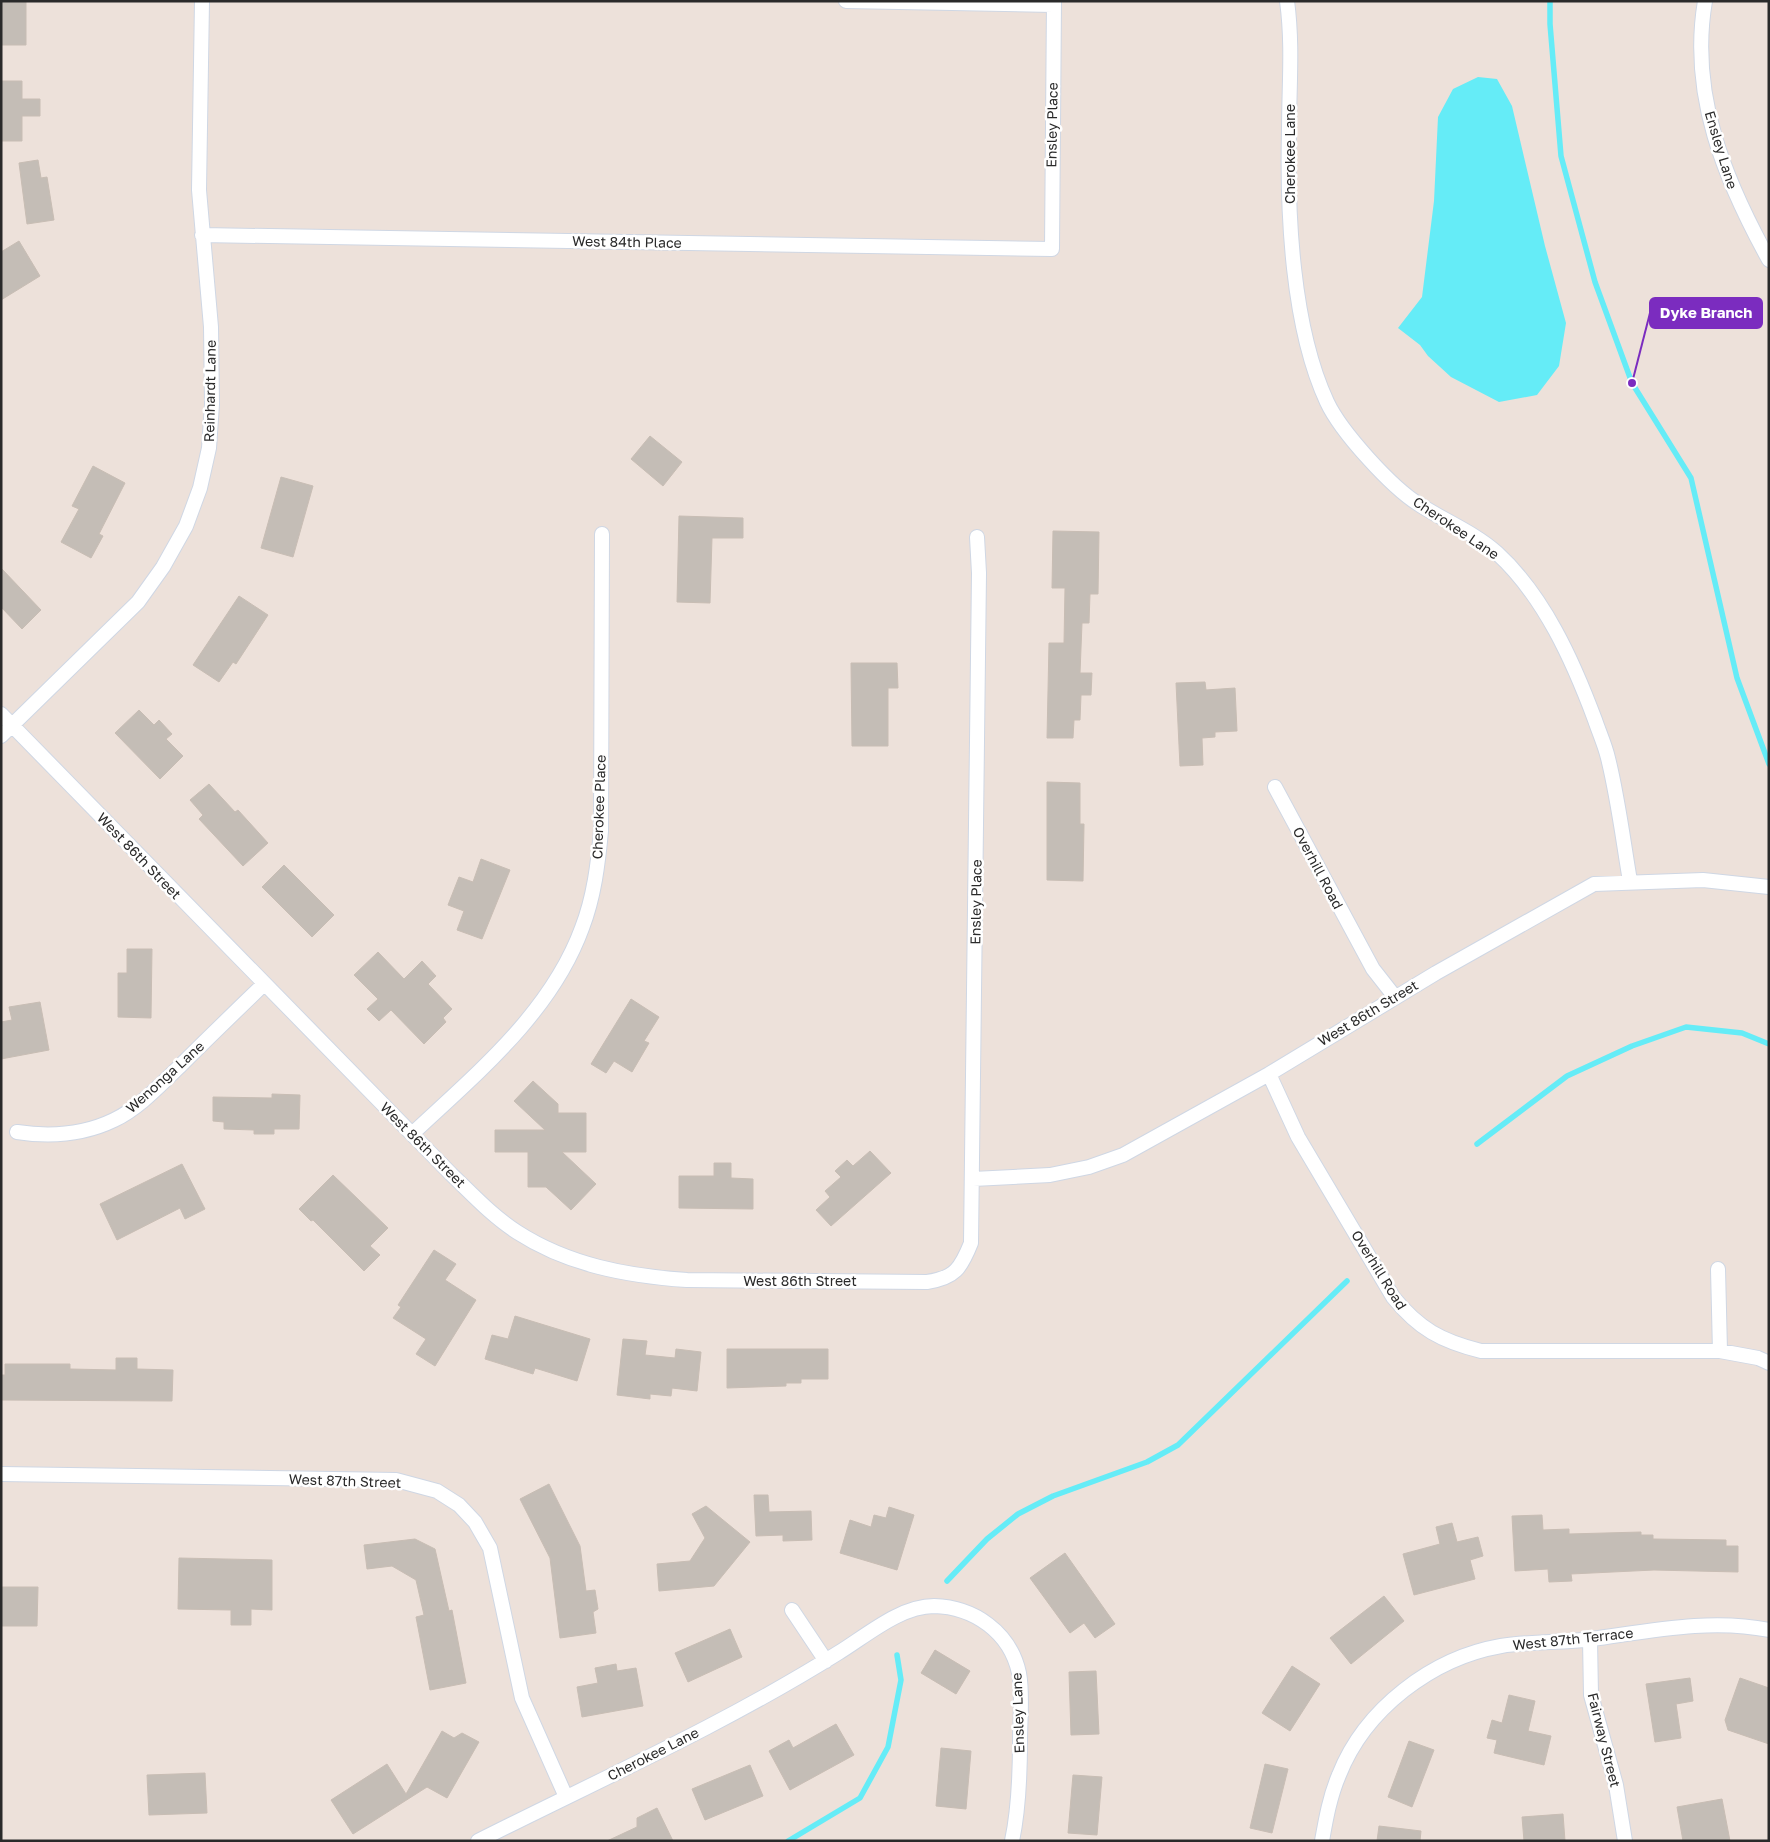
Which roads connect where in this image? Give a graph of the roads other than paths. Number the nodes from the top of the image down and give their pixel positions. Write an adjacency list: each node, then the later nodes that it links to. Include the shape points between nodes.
1 (202, 1): 6 (street, Reinhardt Lane, via 199,190)
2 (846, 1): 5 (street)
3 (1287, 1): 15 (street, Cherokee Lane, via 1291,33 1290,214 1296,282 1318,378 1337,418 1363,451 1417,504 1496,551 1520,577 1546,614 1583,687 1608,756)
4 (1705, 1): 8 (street, Ensley Lane, via 1702,57 1711,124 1724,170)
5 (1054, 3): 7 (street, Ensley Place)
6 (202, 235): 7 (street, West 84th Place); 12 (street, Reinhardt Lane, via 212,327 212,404 207,456 186,526 138,602)
7 (1052, 249)
8 (1769, 260)
9 (602, 534): 21 (street, Cherokee Place, via 601,831 596,876 583,928 548,995 520,1029)
10 (977, 537): 22 (street, Ensley Place)
11 (1, 714): 12 (street, West 86th Street)
12 (12, 725): 13 (street, Reinhardt Lane); 17 (street, West 86th Street)
13 (1, 736)
14 (1275, 787): 18 (street, Overhill Road, via 1373,969)
15 (1630, 881): 16 (street, West 86th Street, via 1703,880); 18 (street, West 86th Street, via 1594,884)
16 (1769, 887)
17 (264, 984): 20 (street, Wenonga Lane, via 152,1092 115,1120 69,1134 44,1136); 21 (street, West 86th Street)
18 (1395, 997): 19 (street, West 86th Street)
19 (1269, 1074): 22 (street, West 86th Street, via 1123,1155 1089,1167 1050,1175); 25 (street, Overhill Road, via 1298,1137 1393,1297 1408,1316 1428,1332 1451,1344 1481,1351)
20 (17, 1132)
21 (412, 1134): 23 (street, West 86th Street, via 490,1212 517,1232 561,1255 604,1269 687,1280 927,1282 944,1279)
22 (972, 1179): 23 (street, Ensley Place, via 971,1243)
23 (962, 1265)
24 (1718, 1269): 25 (street)
25 (1720, 1351): 26 (street, Overhill Road)
26 (1769, 1363)
27 (1, 1474): 33 (street, West 87th Street, via 396,1480 437,1491 459,1505 475,1522 490,1548 522,1698)
28 (792, 1610): 32 (street)
29 (962, 1611): 32 (street, Cherokee Lane, via 932,1606 913,1609); 35 (street, Ensley Lane, via 979,1617 996,1630 1012,1652 1019,1673 1020,1775)
30 (1769, 1630): 31 (street, West 87th Terrace, via 1745,1625 1701,1626)
31 (1590, 1639): 36 (street, West 87th Terrace, via 1521,1644 1471,1653 1405,1689 1357,1740 1343,1765 1332,1794); 37 (street, Fairway Street, via 1591,1695 1616,1785)
32 (826, 1661): 33 (street, Cherokee Lane, via 786,1686)
33 (566, 1797): 34 (street, Cherokee Lane)
34 (478, 1841)
35 (1012, 1841)
36 (1322, 1841)
37 (1625, 1841)

